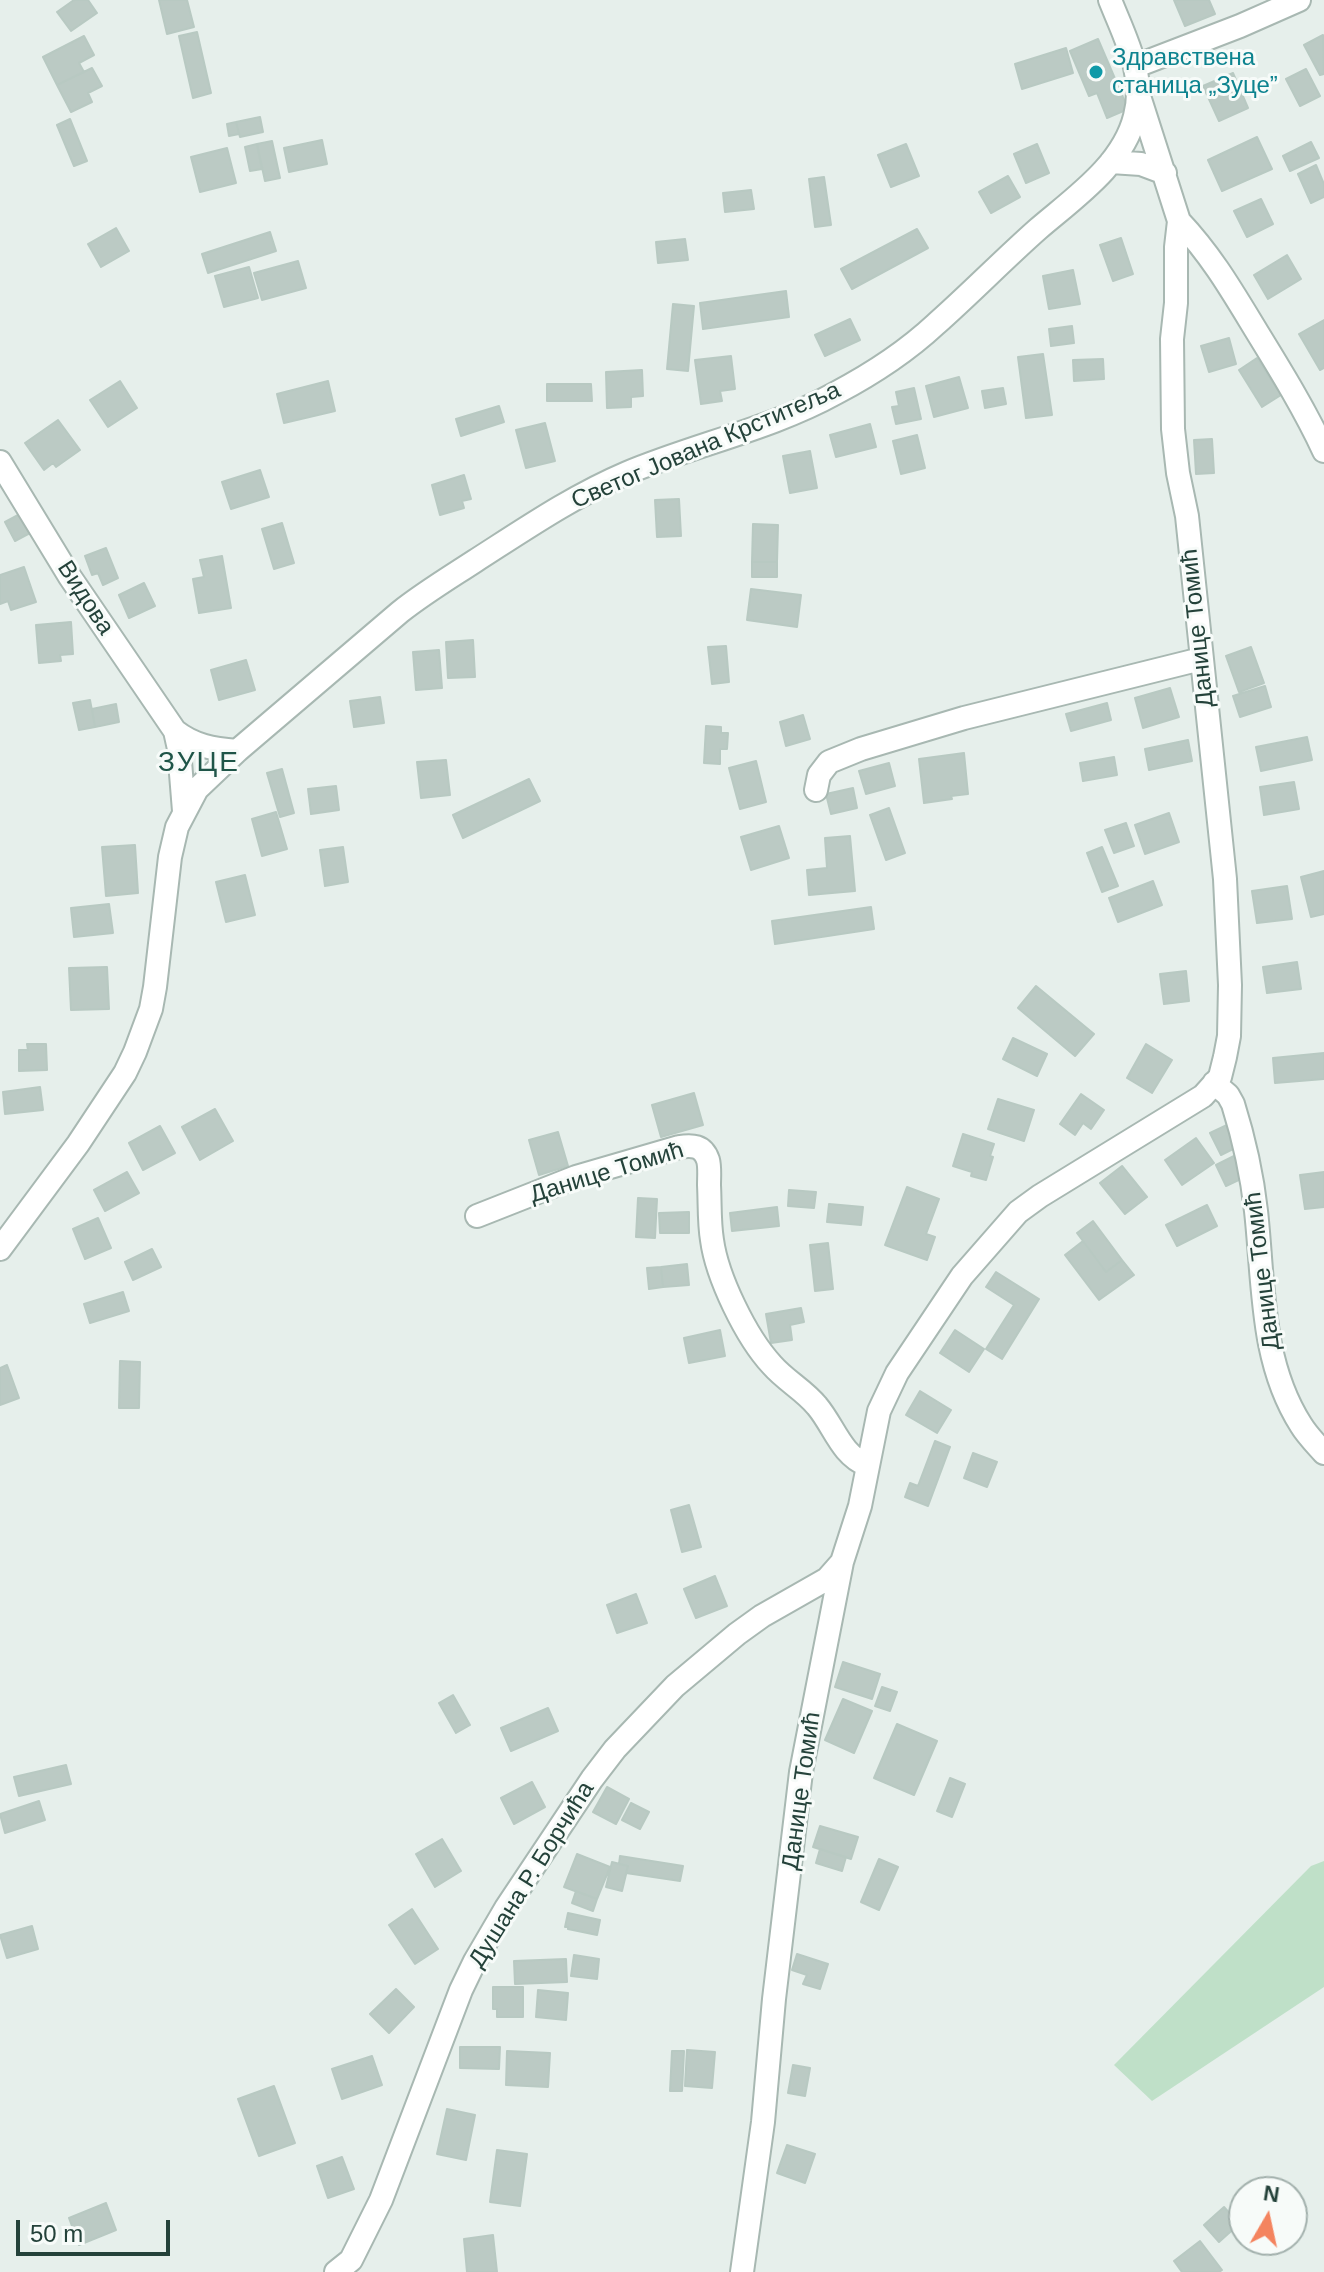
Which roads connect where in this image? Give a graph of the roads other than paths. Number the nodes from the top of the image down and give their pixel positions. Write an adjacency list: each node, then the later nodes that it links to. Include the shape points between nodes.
1 (1110, 0): 3 (street, Светог Јована Крститеља)
2 (1299, 0): 3 (street)
3 (1136, 66): 4 (street, Светог Јована Крститеља)
4 (1139, 96): 5 (street, Светог Јована Крститеља, via 1131,130); 6 (street, Данице Томић)
5 (1111, 162): 6 (street, via 1141,164); 12 (street, Светог Јована Крститеља, via 906,349 807,408 627,473 529,525 427,591)
6 (1165, 173): 7 (street, Данице Томић)
7 (1179, 221): 8 (street, via 1225,280); 10 (street, Данице Томић, via 1173,429)
8 (1324, 451)
9 (0, 462): 11 (street, Видова, via 70,577)
10 (1201, 659): 13 (street, via 861,749 829,762); 15 (street, Данице Томић, via 1225,879 1230,985 1229,1036)
11 (175, 731): 12 (street, via 199,745); 14 (street, Видова)
12 (237, 751): 14 (street, Светог Јована Крститеља, via 197,789)
13 (816, 790)
14 (184, 811): 17 (street, Светог Јована Крститеља, via 170,857 151,1009 135,1052 78,1144)
15 (1214, 1083): 18 (street, Данице Томић, via 1233,1104 1245,1148 1277,1372 1301,1425); 19 (street, Данице Томић, via 1195,1101 1040,1196 997,1234 941,1304 897,1373 879,1411)
16 (477, 1216): 19 (street, Данице Томић, via 576,1177 679,1147 701,1149 708,1161 712,1240 730,1295 770,1363 810,1397 848,1453)
17 (0, 1249)
18 (1324, 1453)
19 (867, 1465): 20 (street, Данице Томић)
20 (842, 1562): 21 (street, Душана Р. Борчића); 22 (street, Данице Томић)
21 (801, 1595): 22 (street); 23 (street, Душана Р. Борчића, via 737,1634 675,1686 592,1779 475,1961 381,2200 351,2260)
22 (834, 1605): 24 (street, Данице Томић, via 796,1809)
23 (336, 2272)
24 (742, 2272)

